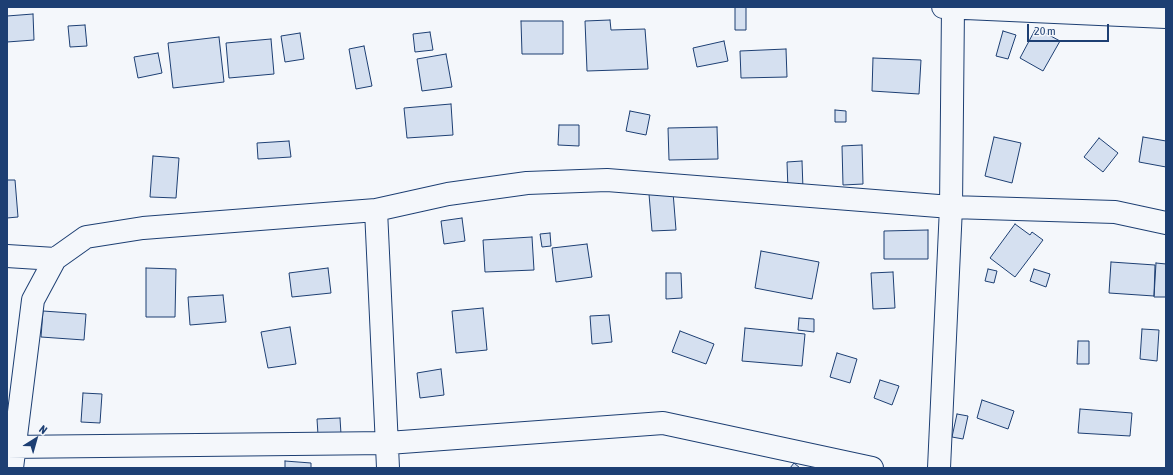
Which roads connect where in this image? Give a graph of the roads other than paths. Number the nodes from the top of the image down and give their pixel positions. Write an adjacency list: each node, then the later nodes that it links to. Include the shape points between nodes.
1 (949, 7): 2 (street); 3 (street)
2 (1166, 17)
3 (951, 207): 4 (street, via 607,180 527,183 448,194); 5 (street, via 1115,212); 12 (street)
4 (376, 210): 7 (street, via 143,228 86,237); 8 (street)
5 (1166, 223)
6 (7, 256): 7 (street)
7 (54, 259): 9 (street, via 33,300)
8 (388, 443): 9 (street); 10 (street); 11 (street, via 663,423)
9 (11, 454)
10 (388, 468)
11 (872, 468)
12 (938, 468)

